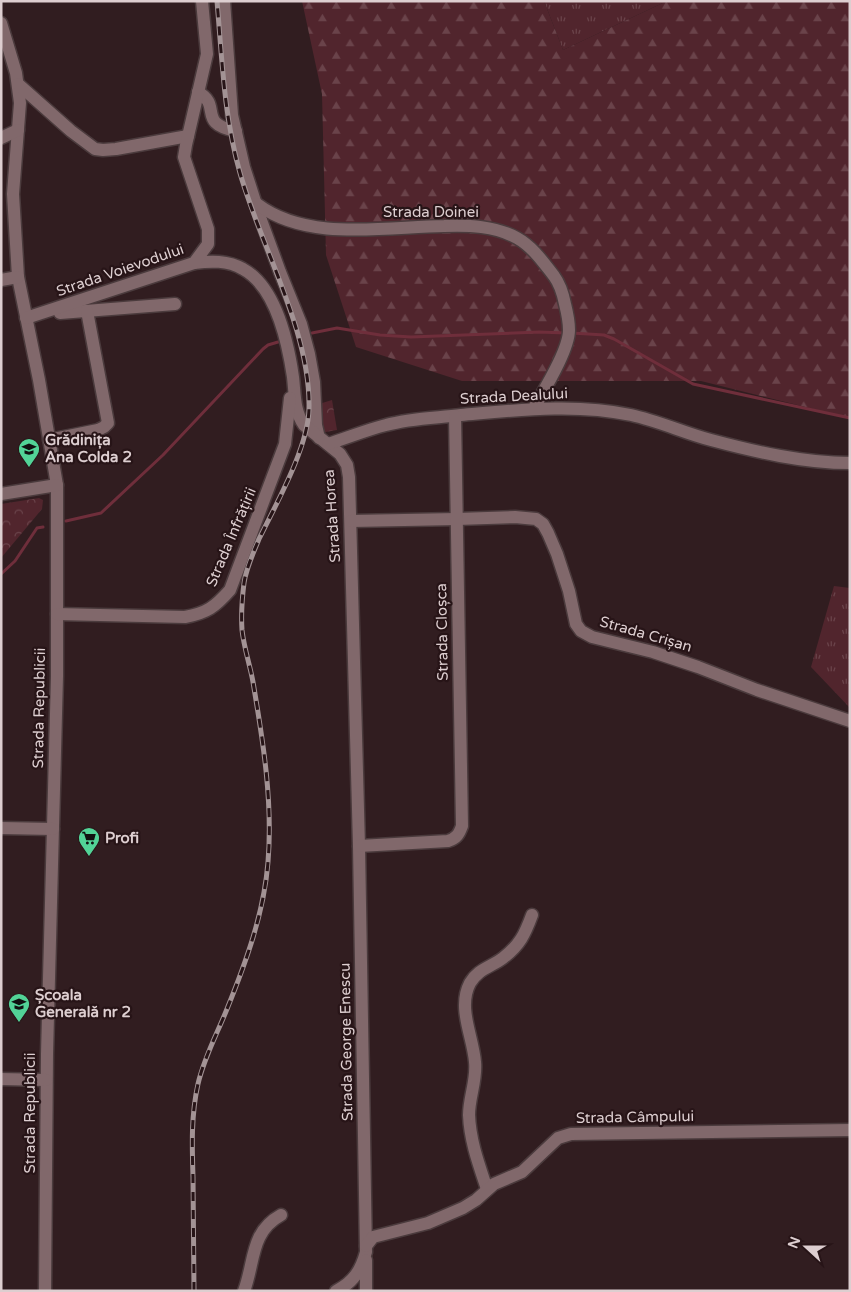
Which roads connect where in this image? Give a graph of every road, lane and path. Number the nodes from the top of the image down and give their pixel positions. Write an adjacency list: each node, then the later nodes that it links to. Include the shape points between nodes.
1 (202, 1): 6 (street, Strada Voievodului, via 207,54)
2 (224, 1): 8 (street, via 232,115)
3 (1, 23): 4 (street, Strada Republicii)
4 (3, 39): 5 (street, Strada Republicii)
5 (18, 84): 7 (street, Strada Republicii); 9 (street, via 95,149 116,149)
6 (198, 92): 8 (street, via 208,99 214,122); 9 (street, Strada Voievodului)
7 (18, 130): 10 (street); 13 (street, Strada Republicii, via 13,194)
8 (236, 131): 11 (street, via 244,168)
9 (188, 136): 12 (street, Strada Voievodului, via 184,157 208,229 208,244)
10 (1, 138)
11 (257, 204): 19 (street, Strada Doinei, via 298,224 321,228 352,230 473,225 506,233 530,247 557,280 563,295 569,333 562,357); 22 (street, via 301,324 314,382 316,425)
12 (194, 263): 17 (street, Strada Voievodului); 18 (street, Strada Horea, via 222,262 242,268 263,287 288,344)
13 (18, 277): 14 (street); 17 (street, Strada Republicii)
14 (1, 280)
15 (175, 304): 16 (street)
16 (87, 310): 17 (street); 21 (street, via 108,423 98,430)
17 (33, 316): 21 (street, Strada Republicii)
18 (293, 379): 22 (street, Strada Horea, via 300,419); 28 (street, Strada Înfrățirii, via 285,444 230,590 217,605 201,614 185,617)
19 (534, 408): 20 (street, Strada Dealului); 23 (street, Strada Dealului, via 611,411 655,421 710,440 784,456)
20 (455, 416): 22 (street, Strada Dealului, via 416,419); 26 (street, Strada Cloșca)
21 (49, 440): 24 (street, Strada Republicii)
22 (324, 441): 27 (street, Strada Horea, via 340,454 347,465)
23 (850, 463)
24 (57, 485): 25 (street); 28 (street, Strada Republicii)
25 (1, 494)
26 (457, 519): 27 (street, Strada Crișan); 29 (street, Strada Crișan, via 515,516 536,519 542,524 558,554 576,624 581,631 698,667); 32 (street, Strada Cloșca, via 462,826 459,835 448,841)
27 (351, 521): 32 (street, Strada Horea)
28 (57, 614): 31 (street, Strada Republicii)
29 (850, 721)
30 (1, 828): 31 (street)
31 (53, 829): 35 (street, Strada Republicii)
32 (359, 846): 39 (street, Strada George Enescu)
33 (532, 915): 37 (street, via 524,936 501,959 480,970 470,983 466,998 465,1014 475,1062 469,1114 472,1141)
34 (1, 1079): 35 (street)
35 (46, 1080): 40 (street, Strada Republicii)
36 (850, 1130): 37 (street, Strada Câmpului, via 571,1134 558,1138 522,1172)
37 (487, 1189): 39 (street, Strada Câmpului, via 476,1200 455,1212 428,1223 373,1237)
38 (281, 1215): 41 (street, via 262,1231)
39 (366, 1245): 42 (street, via 361,1269); 43 (street, Strada George Enescu)
40 (45, 1291)
41 (244, 1291)
42 (336, 1291)
43 (366, 1291)

